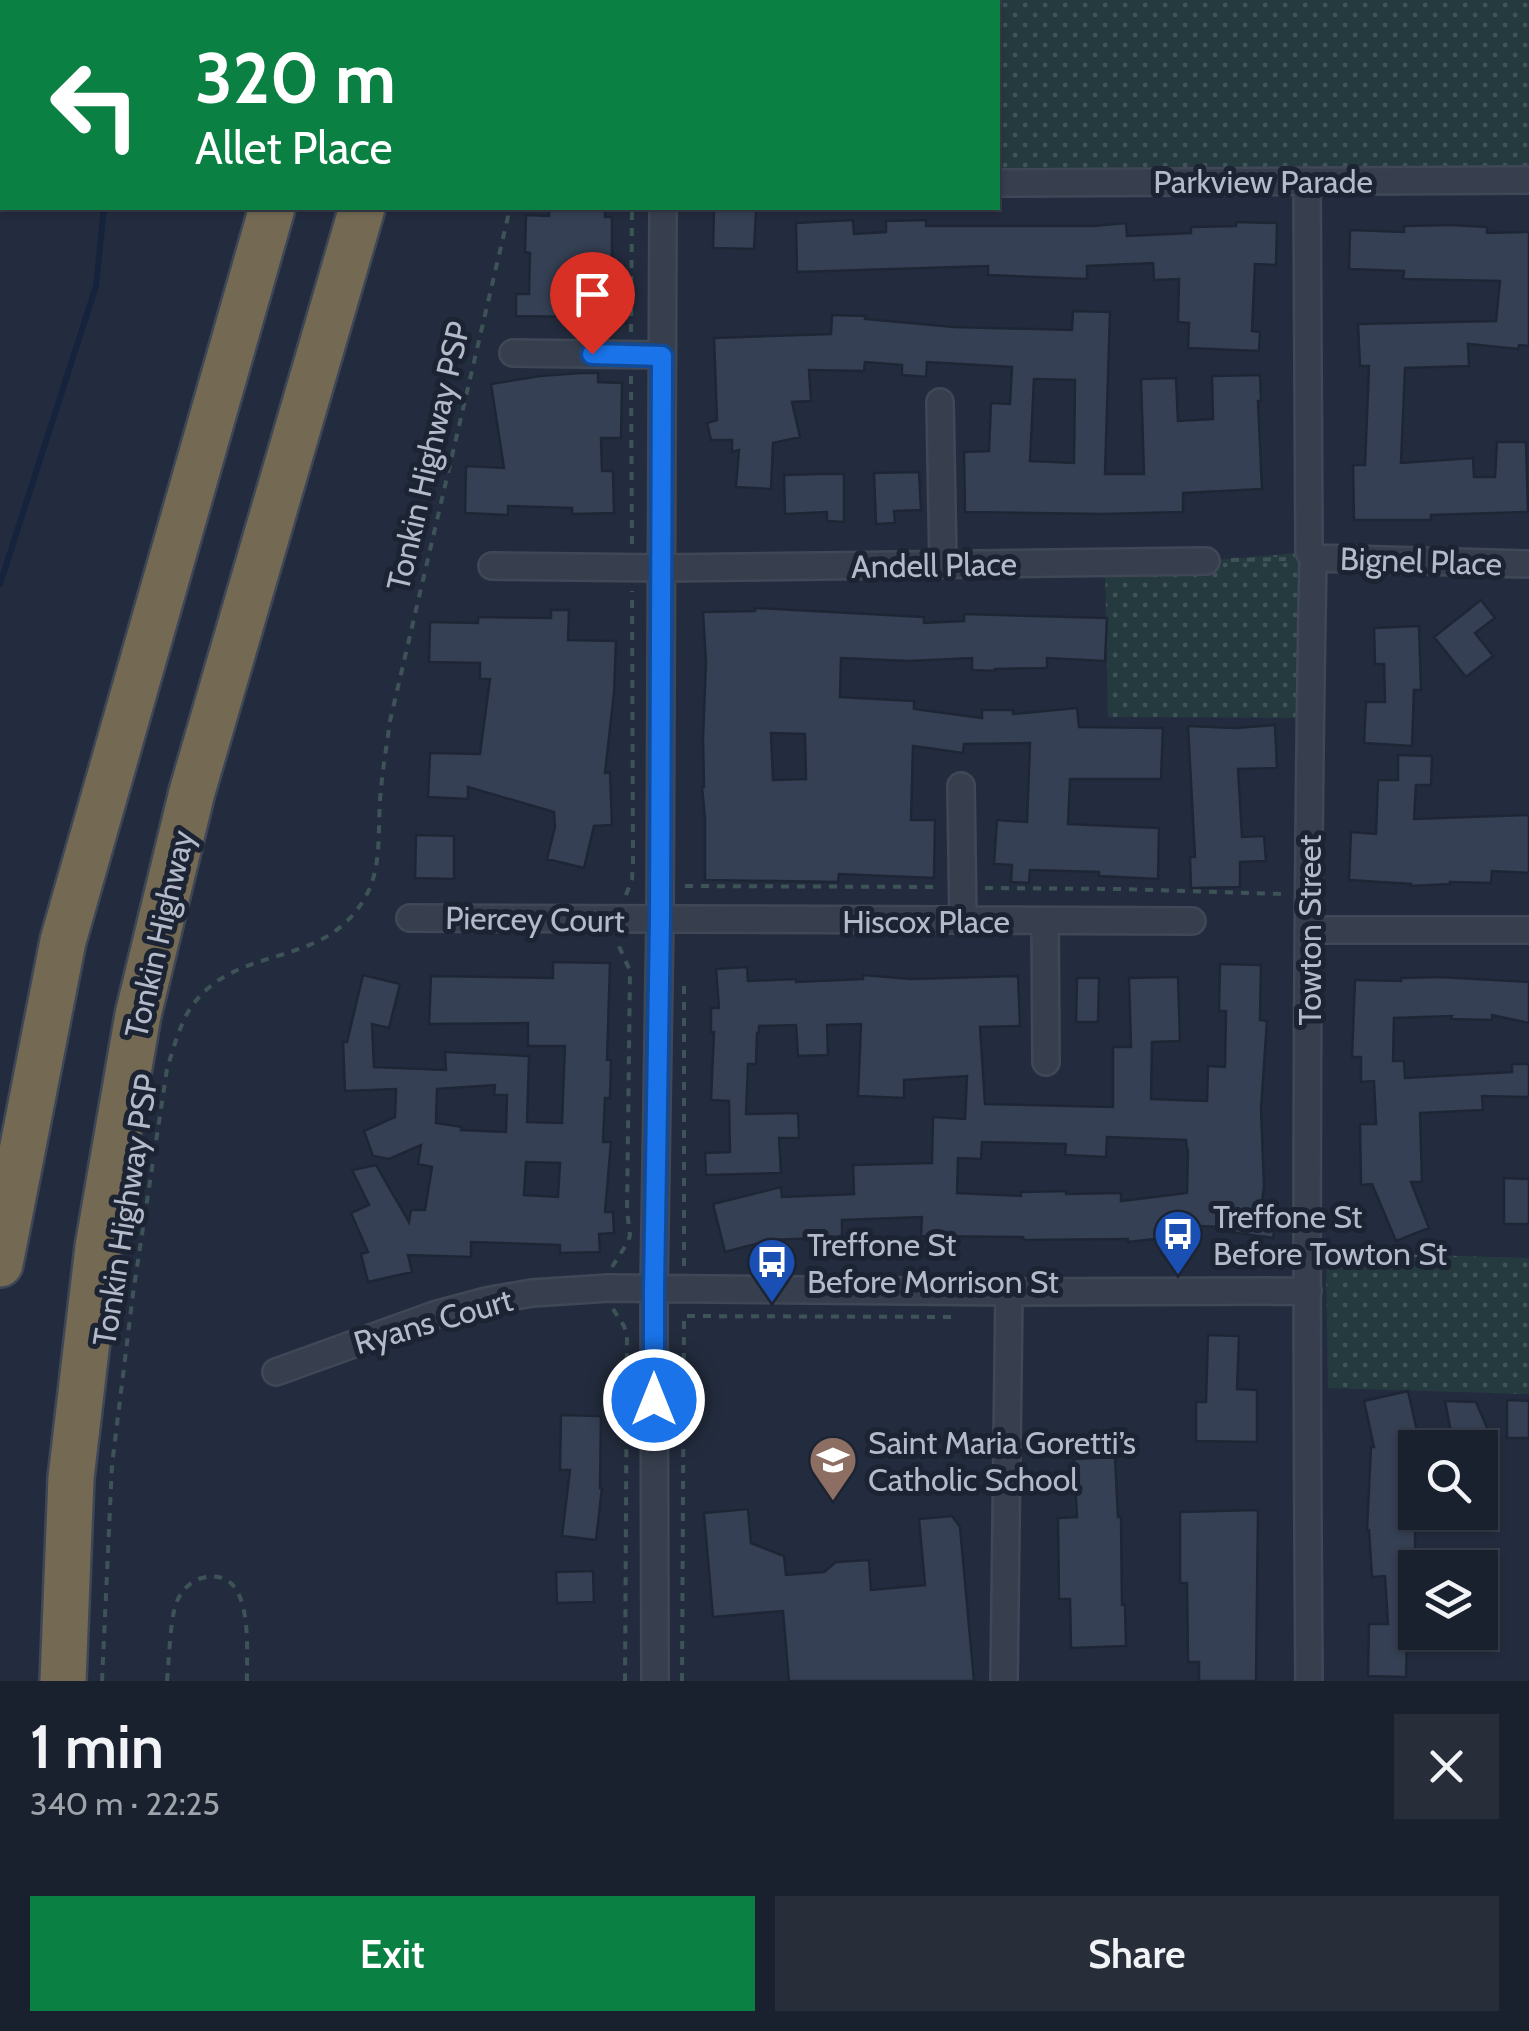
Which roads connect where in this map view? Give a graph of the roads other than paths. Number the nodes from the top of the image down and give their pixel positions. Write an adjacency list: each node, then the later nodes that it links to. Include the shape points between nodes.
1 (1529, 180): 2 (street, Parkview Parade)
2 (1307, 181): 3 (street, Parkview Parade); 10 (street, Towton Street)
3 (1000, 183)
4 (268, 210): 26 (highway, via 63,941)
5 (361, 210): 25 (highway, Tonkin Highway, via 192,792 138,1015)
6 (662, 210): 8 (street)
7 (513, 353): 8 (street)
8 (662, 356): 15 (street)
9 (940, 402): 12 (street)
10 (1313, 558): 13 (street, Bignel Place); 22 (street, Towton Street)
11 (1206, 561): 12 (street, Andell Place)
12 (943, 564): 15 (street, Andell Place)
13 (1529, 564)
14 (492, 566): 15 (street, Andell Place)
15 (662, 568): 18 (street)
16 (961, 786): 19 (street)
17 (410, 918): 18 (street, Piercey Court)
18 (660, 920): 19 (street, Hiscox Place); 27 (street)
19 (964, 921): 20 (street, Hiscox Place)
20 (1045, 922): 21 (street, Hiscox Place); 24 (street)
21 (1192, 922)
22 (1308, 930): 23 (street); 29 (street, Towton Street)
23 (1529, 930)
24 (1046, 1062)
25 (98, 1247): 31 (highway, Tonkin Highway, via 71,1478); 32 (highway)
26 (0, 1264)
27 (654, 1289): 28 (street, Ryans Court); 30 (street, Ryans Court, via 486,1301); 33 (street)
28 (1009, 1292): 29 (street, Ryans Court); 34 (street)
29 (1308, 1292): 35 (street, Towton Street)
30 (276, 1372)
31 (63, 1681)
32 (98, 1681)
33 (655, 1681)
34 (1004, 1681)
35 (1310, 1681)

